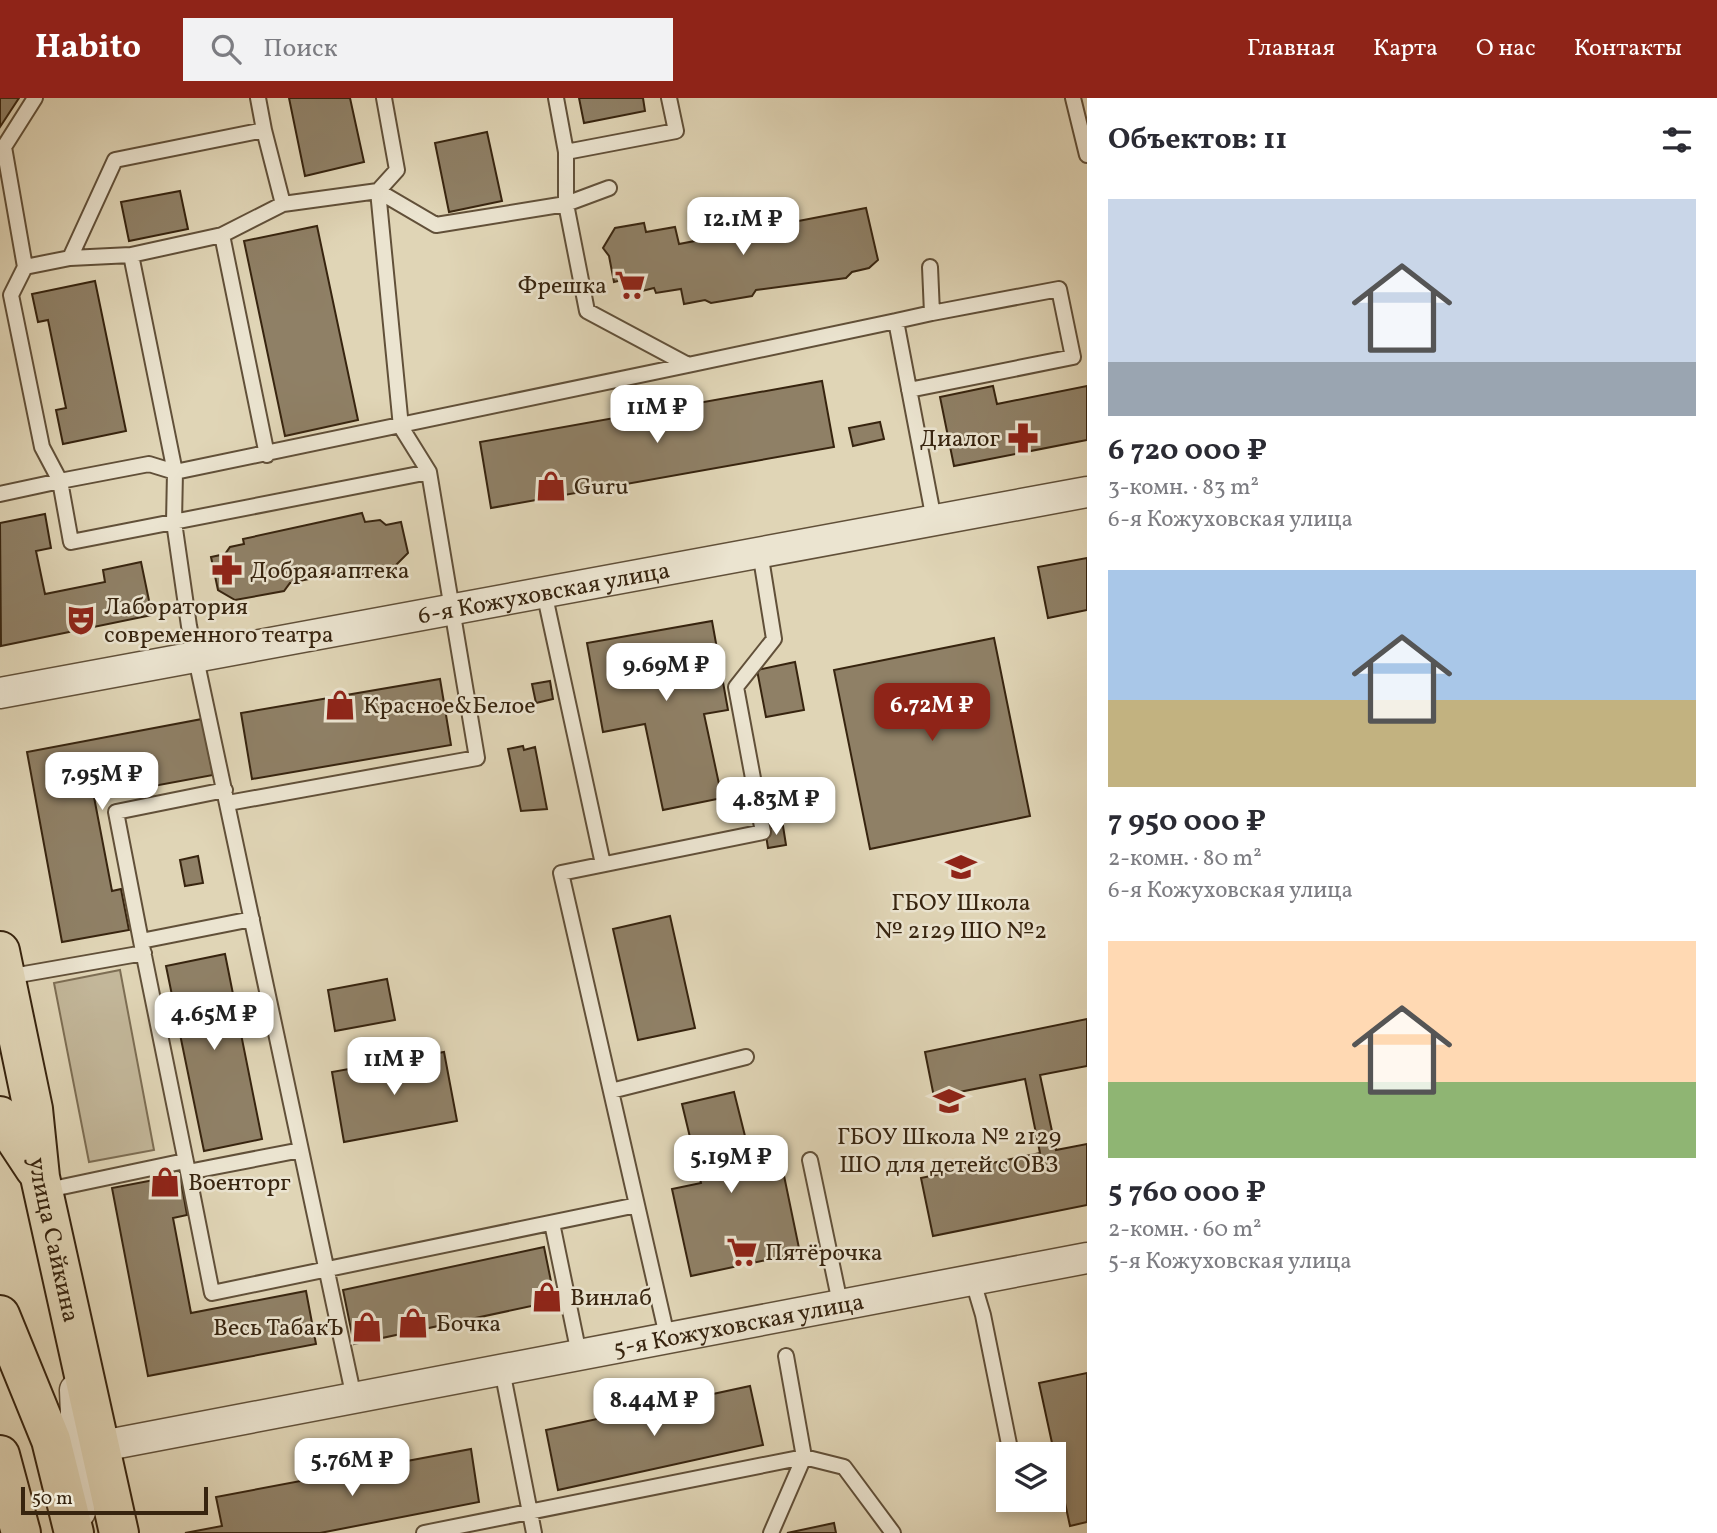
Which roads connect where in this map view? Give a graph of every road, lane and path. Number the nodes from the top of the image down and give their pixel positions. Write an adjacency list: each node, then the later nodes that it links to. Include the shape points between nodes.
1 (35, 98): 17 (lane, via 4,147)
2 (258, 98): 7 (lane)
3 (384, 98): 11 (lane, via 397,170)
4 (556, 98): 8 (lane)
5 (669, 98): 8 (lane, via 676,131)
6 (1073, 98): 9 (lane)
7 (264, 130): 12 (lane); 16 (lane, via 115,160)
8 (566, 152): 13 (lane)
9 (1087, 155)
10 (609, 188): 13 (lane)
11 (378, 191): 12 (lane); 13 (lane, via 436,225); 23 (lane)
12 (283, 204): 14 (lane)
13 (566, 204): 21 (lane, via 587,311)
14 (222, 236): 15 (lane); 24 (lane)
15 (131, 255): 16 (lane); 25 (lane)
16 (70, 258): 17 (lane)
17 (25, 267): 27 (lane, via 11,295 42,447)
18 (930, 267): 19 (lane)
19 (932, 313): 20 (lane); 22 (lane, via 1059,289 1073,357)
20 (896, 321): 21 (lane); 22 (lane)
21 (688, 365): 23 (lane)
22 (909, 390): 30 (lane)
23 (401, 427): 24 (lane); 26 (lane)
24 (267, 455): 25 (lane)
25 (174, 472): 27 (lane, via 149,464); 31 (lane)
26 (429, 472): 31 (lane); 34 (lane)
27 (60, 481): 29 (lane); 31 (lane, via 71,542)
28 (1087, 492): 30 (street, 6-я Кожуховская улица)
29 (0, 494)
30 (934, 520): 32 (street, 6-я Кожуховская улица)
31 (174, 522): 35 (lane)
32 (760, 552): 33 (street, 6-я Кожуховская улица); 38 (lane, via 774,639 737,687 762,832)
33 (544, 592): 34 (street, 6-я Кожуховская улица); 38 (lane)
34 (454, 609): 35 (street, 6-я Кожуховская улица); 37 (lane, via 477,758)
35 (197, 656): 36 (street, 6-я Кожуховская улица); 37 (lane)
36 (0, 693)
37 (226, 797): 39 (lane); 40 (lane, via 116,812)
38 (603, 864): 43 (lane, via 561,873)
39 (252, 919): 40 (lane); 45 (lane)
40 (142, 947): 41 (lane); 47 (lane)
41 (3, 964): 48 (main road, улица Сайкина, via 33,1109)
42 (746, 1057): 43 (lane)
43 (611, 1091): 49 (lane)
44 (0, 1116): 48 (main road)
45 (301, 1150): 47 (lane); 52 (lane)
46 (810, 1160): 54 (lane)
47 (186, 1167): 48 (lane); 52 (lane, via 212,1293)
48 (41, 1184): 56 (main road, улица Сайкина)
49 (637, 1205): 50 (lane); 57 (lane)
50 (552, 1223): 52 (lane); 58 (lane)
51 (1087, 1258): 53 (street, 5-я Кожуховская улица)
52 (327, 1270): 61 (lane)
53 (972, 1278): 54 (street, 5-я Кожуховская улица); 62 (lane)
54 (840, 1303): 57 (street, 5-я Кожуховская улица)
55 (0, 1315): 68 (main road, via 51,1440)
56 (72, 1327): 63 (main road); 69 (street, улица Сайкина)
57 (667, 1336): 58 (street, 5-я Кожуховская улица)
58 (579, 1354): 60 (street, 5-я Кожуховская улица)
59 (786, 1356): 65 (lane)
60 (502, 1370): 61 (street, 5-я Кожуховская улица); 66 (lane)
61 (354, 1398): 63 (street, 5-я Кожуховская улица)
62 (1009, 1442)
63 (102, 1446): 70 (main road)
64 (0, 1455): 67 (main road)
65 (804, 1457): 66 (lane); 73 (lane); 74 (lane, via 844,1466)
66 (529, 1511): 71 (lane); 72 (lane)
67 (13, 1513)
68 (74, 1533)
69 (82, 1533)
70 (119, 1533)
71 (424, 1533)
72 (534, 1533)
73 (771, 1533)
74 (893, 1533)

